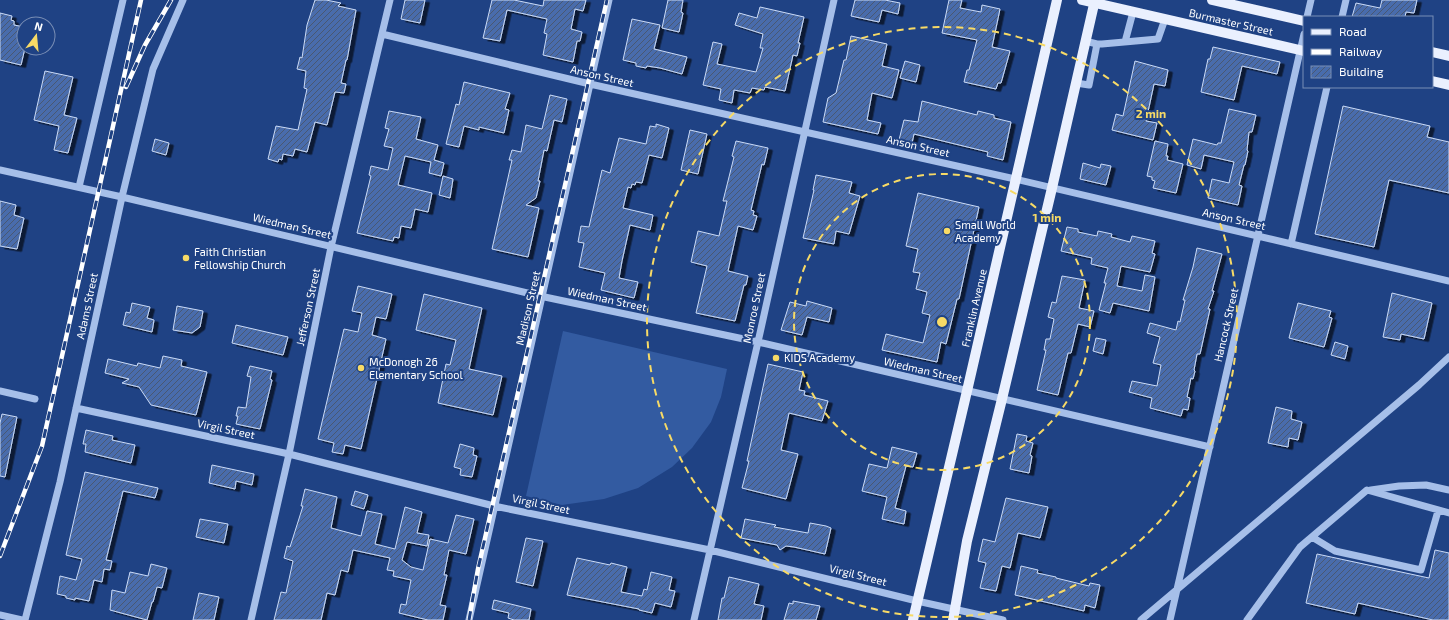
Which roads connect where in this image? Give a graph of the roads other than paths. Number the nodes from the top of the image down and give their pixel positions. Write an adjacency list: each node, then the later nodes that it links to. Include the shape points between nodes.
1 (123, 0): 32 (street)
2 (183, 0): 34 (street, Adams Street, via 153,69)
3 (390, 0): 17 (street, Jefferson Street)
4 (609, 0): 26 (street, Madison Street)
5 (834, 0): 29 (street, Monroe Street)
6 (1057, 0): 31 (main road, Franklin Avenue)
7 (1082, 0): 11 (main road, Burmaster Street)
8 (1212, 0): 16 (main road, Burmaster Street)
9 (1311, 0): 13 (street)
10 (1346, 0): 14 (street)
11 (1094, 1): 12 (main road, Burmaster Street); 18 (main road)
12 (1133, 12): 15 (main road, Burmaster Street); 19 (street)
13 (1307, 16)
14 (1342, 16)
15 (1164, 19): 19 (street, via 1158,38); 21 (main road, Burmaster Street)
16 (1303, 21)
17 (382, 34): 26 (street, Anson Street); 37 (street, Jefferson Street)
18 (1085, 42): 20 (street); 25 (main road)
19 (1125, 42): 20 (street)
20 (1097, 44): 25 (street, via 1088,85)
21 (1302, 51): 35 (street, Hancock Street)
22 (1433, 52): 23 (main road)
23 (1449, 56)
24 (1433, 81): 27 (main road)
25 (1076, 83): 33 (main road)
26 (590, 84): 29 (street, Anson Street); 39 (street, Madison Street)
27 (1449, 85)
28 (1327, 88): 36 (street)
29 (804, 132): 31 (street, Anson Street); 40 (street, Monroe Street)
30 (0, 170): 32 (street, Wiedman Street)
31 (1015, 179): 33 (street, Anson Street); 43 (main road, Franklin Avenue)
32 (79, 187): 34 (street, Wiedman Street)
33 (1052, 188): 35 (street, Anson Street); 45 (main road)
34 (122, 197): 37 (street, Wiedman Street); 46 (street, Adams Street)
35 (1258, 236): 36 (street, Anson Street); 47 (street, Hancock Street)
36 (1291, 244): 38 (street, Anson Street)
37 (332, 247): 39 (street, Wiedman Street); 48 (street, Jefferson Street)
38 (1449, 281)
39 (542, 296): 40 (street, Wiedman Street); 51 (street, Madison Street)
40 (758, 342): 43 (street, Wiedman Street); 55 (street, Monroe Street)
41 (1449, 357): 56 (street)
42 (0, 391): 44 (street)
43 (967, 391): 45 (street, Wiedman Street); 57 (main road, Franklin Avenue)
44 (35, 399)
45 (1002, 399): 47 (street, Wiedman Street); 58 (main road, via 967,541)
46 (76, 408): 48 (street, Virgil Street); 60 (street, Adams Street, via 60,482)
47 (1210, 447): 56 (street, Hancock Street)
48 (289, 454): 51 (street, Virgil Street); 61 (street, Jefferson Street)
49 (1367, 490): 50 (street, via 1426,485); 52 (street); 54 (street)
50 (1449, 490)
51 (495, 506): 55 (street, Virgil Street); 62 (street, Madison Street)
52 (1438, 511): 53 (street); 54 (street, via 1421,570 1334,551)
53 (1449, 513)
54 (1312, 537): 69 (street, via 1300,547)
55 (710, 550): 57 (street, Virgil Street); 63 (street, Monroe Street)
56 (1176, 590): 67 (street); 68 (street, Hancock Street)
57 (917, 600): 58 (street, Virgil Street); 64 (main road, Franklin Avenue)
58 (955, 609): 65 (main road); 66 (street, Virgil Street)
59 (0, 615): 60 (street)
60 (23, 620)
61 (251, 620)
62 (468, 620)
63 (694, 620)
64 (913, 620)
65 (952, 620)
66 (1003, 620)
67 (1141, 620)
68 (1170, 620)
69 (1247, 620)

